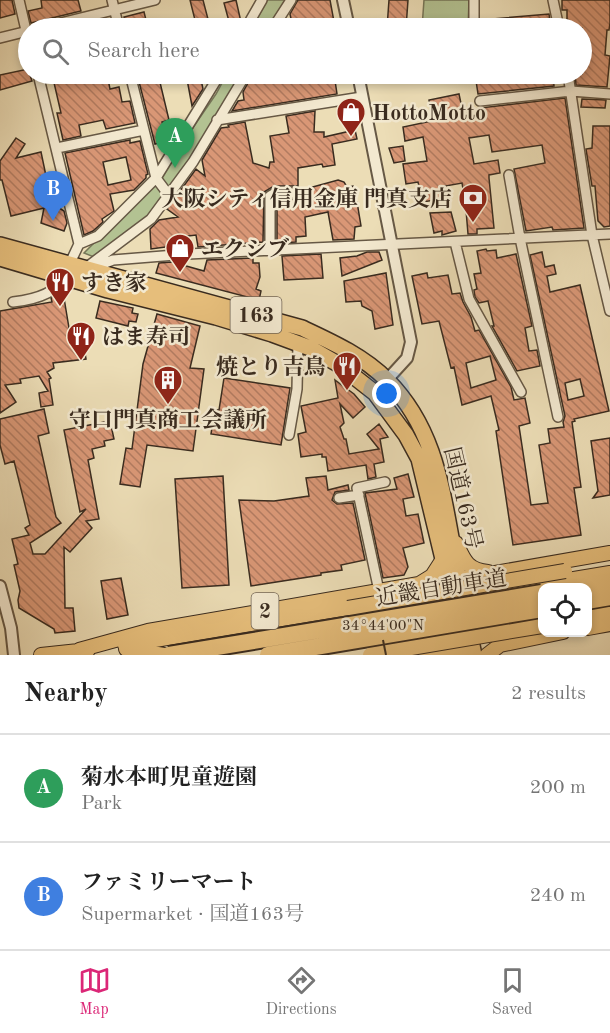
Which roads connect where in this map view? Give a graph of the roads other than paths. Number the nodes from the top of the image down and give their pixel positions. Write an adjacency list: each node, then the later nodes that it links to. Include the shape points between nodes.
1 (20, 0): 10 (street)
2 (112, 0): 9 (street)
3 (155, 0): 9 (street)
4 (262, 0): 13 (street)
5 (291, 0): 14 (street)
6 (343, 0): 15 (street)
7 (474, 0): 16 (street)
8 (553, 0): 17 (street)
9 (114, 11): 11 (street); 12 (street)
10 (24, 18)
11 (84, 18)
12 (116, 18)
13 (252, 18)
14 (279, 18)
15 (347, 18)
16 (474, 18)
17 (557, 18)
18 (18, 35): 19 (street)
19 (0, 38)
20 (41, 84): 32 (street)
21 (132, 84): 31 (street)
22 (214, 84): 34 (street)
23 (240, 84): 30 (street)
24 (360, 84): 28 (street)
25 (570, 84): 26 (street)
26 (571, 91): 27 (street); 29 (street); 38 (street)
27 (610, 94)
28 (362, 97): 30 (street); 43 (street)
29 (480, 100)
30 (217, 120): 36 (street, via 193,162)
31 (144, 130): 32 (street); 34 (street)
32 (57, 147): 41 (street)
33 (509, 175): 39 (street)
34 (156, 178): 36 (street); 41 (street, via 98,236)
35 (305, 193): 44 (street, via 270,196)
36 (168, 194): 46 (street, via 151,219)
37 (610, 234): 38 (street)
38 (592, 235): 39 (street); 49 (street)
39 (520, 238): 40 (street); 54 (street)
40 (455, 242): 43 (street); 52 (street, via 469,299)
41 (80, 244): 47 (street)
42 (0, 245): 47 (highway, 国道163号 / 163)
43 (392, 245): 44 (street); 51 (street, via 411,342 407,358)
44 (270, 251): 46 (street, via 113,260)
45 (0, 258): 47 (highway, 国道163号 / 163)
46 (88, 268): 47 (highway, 国道163号 / 163); 51 (highway, 国道163号 / 163, via 302,328 345,348)
47 (68, 269): 48 (street, via 60,284 48,292); 50 (highway, 国道163号 / 163, via 108,290 216,317)
48 (13, 303)
49 (610, 311)
50 (298, 343): 53 (highway, 国道163号 / 163, via 338,364); 55 (street, via 297,389)
51 (387, 380): 53 (street); 59 (highway, 国道163号 / 163, via 430,445)
52 (521, 392)
53 (375, 393): 61 (highway, 国道163号 / 163, via 419,459)
54 (558, 417)
55 (289, 435)
56 (385, 482): 57 (street, via 357,488)
57 (359, 495): 58 (street); 70 (street)
58 (339, 498)
59 (450, 534): 63 (main road, via 469,567); 65 (highway, 国道163号 / 163)
60 (610, 553): 63 (main road)
61 (443, 559): 65 (highway, 国道163号 / 163); 70 (main road, 2, via 432,576 419,584)
62 (610, 564): 85 (main road, 2, bridge)
63 (494, 572): 65 (main road)
64 (610, 573): 74 (main road)
65 (453, 580): 74 (highway, 国道163号 / 163)
66 (610, 581): 67 (highway)
67 (592, 584)
68 (0, 586): 88 (street)
69 (610, 590): 71 (main road)
70 (379, 591): 86 (main road, 2, via 148,631)
71 (592, 592)
72 (538, 594): 90 (highway, 近畿自動車道, bridge)
73 (610, 597): 75 (highway)
74 (456, 599): 80 (highway, 国道163号 / 163)
75 (592, 600)
76 (538, 602): 80 (main road)
77 (538, 610): 92 (highway, 近畿自動車道, bridge)
78 (610, 614): 79 (main road)
79 (592, 617)
80 (461, 622): 87 (highway, 国道163号 / 163); 91 (main road); 93 (main road)
81 (610, 624): 83 (main road)
82 (538, 627): 94 (main road, bridge)
83 (592, 627)
84 (542, 637): 96 (main road, via 500,645)
85 (109, 647): 86 (main road, 2); 90 (main road)
86 (79, 650): 89 (main road, 2)
87 (467, 652): 95 (main road)
88 (15, 655)
89 (41, 655)
90 (166, 655)
91 (217, 655)
92 (268, 655)
93 (314, 655)
94 (370, 655)
95 (434, 655)
96 (487, 655)

